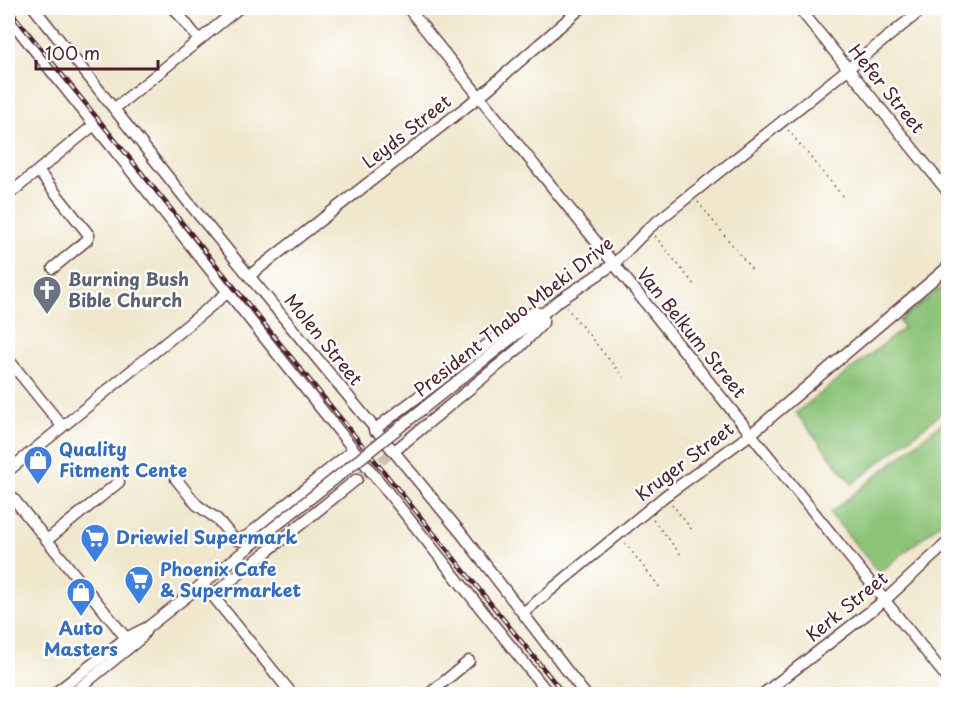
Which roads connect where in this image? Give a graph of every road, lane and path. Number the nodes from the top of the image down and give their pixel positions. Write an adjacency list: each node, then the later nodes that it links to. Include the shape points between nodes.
1 (34, 8): 12 (street, Molen Street)
2 (174, 8): 9 (street)
3 (239, 8): 9 (street)
4 (408, 8): 11 (street, Van Belkum Street)
5 (581, 8): 11 (street, Leyds Street)
6 (799, 8): 10 (street, Hefer Street)
7 (924, 8): 10 (street, President Thabo Mbeki Drive)
8 (8, 17): 14 (street)
9 (199, 40): 12 (street)
10 (848, 69): 13 (street, President Thabo Mbeki Drive); 16 (street, Hefer Street)
11 (480, 96): 21 (street, Van Belkum Street); 25 (street, Leyds Street)
12 (115, 108): 25 (street, Molen Street)
13 (782, 122): 17 (street, President Thabo Mbeki Drive); 19 (path)
14 (94, 125): 15 (street); 27 (street)
15 (38, 171): 18 (street); 23 (street, via 89,235)
16 (948, 192)
17 (692, 194): 20 (street, President Thabo Mbeki Drive); 24 (path)
18 (8, 195)
19 (844, 198)
20 (649, 228): 21 (street, President Thabo Mbeki Drive); 26 (path)
21 (614, 264): 28 (street, President Thabo Mbeki Drive); 34 (street, Van Belkum Street)
22 (948, 267): 34 (street, Kruger Street)
23 (53, 268)
24 (753, 271)
25 (249, 276): 33 (street, Molen Street)
26 (696, 287)
27 (227, 293): 32 (street); 36 (street)
28 (560, 300): 29 (street, President Thabo Mbeki Drive); 31 (path)
29 (543, 314): 33 (street, via 534,312 521,319); 35 (street, via 543,323 519,348); 50 (street, President Thabo Mbeki Drive, bridge)
30 (8, 359): 32 (street)
31 (625, 379)
32 (62, 426): 37 (street)
33 (375, 430): 54 (street, Molen Street)
34 (751, 434): 42 (street, Kruger Street); 53 (street, Van Belkum Street)
35 (398, 448)
36 (353, 450): 38 (street, via 237,540 197,505); 62 (street)
37 (8, 471)
38 (176, 479)
39 (357, 479): 52 (street)
40 (119, 482): 47 (street)
41 (8, 492): 47 (street)
42 (665, 496): 44 (street, Kruger Street); 45 (path)
43 (8, 497): 55 (street)
44 (646, 512): 46 (street, Kruger Street); 49 (path)
45 (692, 530)
46 (618, 535): 51 (path); 54 (street, Kruger Street)
47 (47, 540): 55 (street)
48 (948, 542): 53 (street, Kerk Street)
49 (683, 557)
50 (204, 585): 52 (street); 55 (street, President Thabo Mbeki Drive)
51 (661, 589)
52 (213, 596): 60 (street)
53 (885, 600): 57 (street, Van Belkum Street); 64 (street, Kerk Street)
54 (524, 613): 63 (street, Molen Street)
55 (125, 642): 58 (street, President Thabo Mbeki Drive); 59 (street, President Thabo Mbeki Drive)
56 (468, 661): 61 (street)
57 (948, 679)
58 (54, 694)
59 (72, 694)
60 (292, 694)
61 (429, 694)
62 (549, 694)
63 (585, 694)
64 (763, 694)

